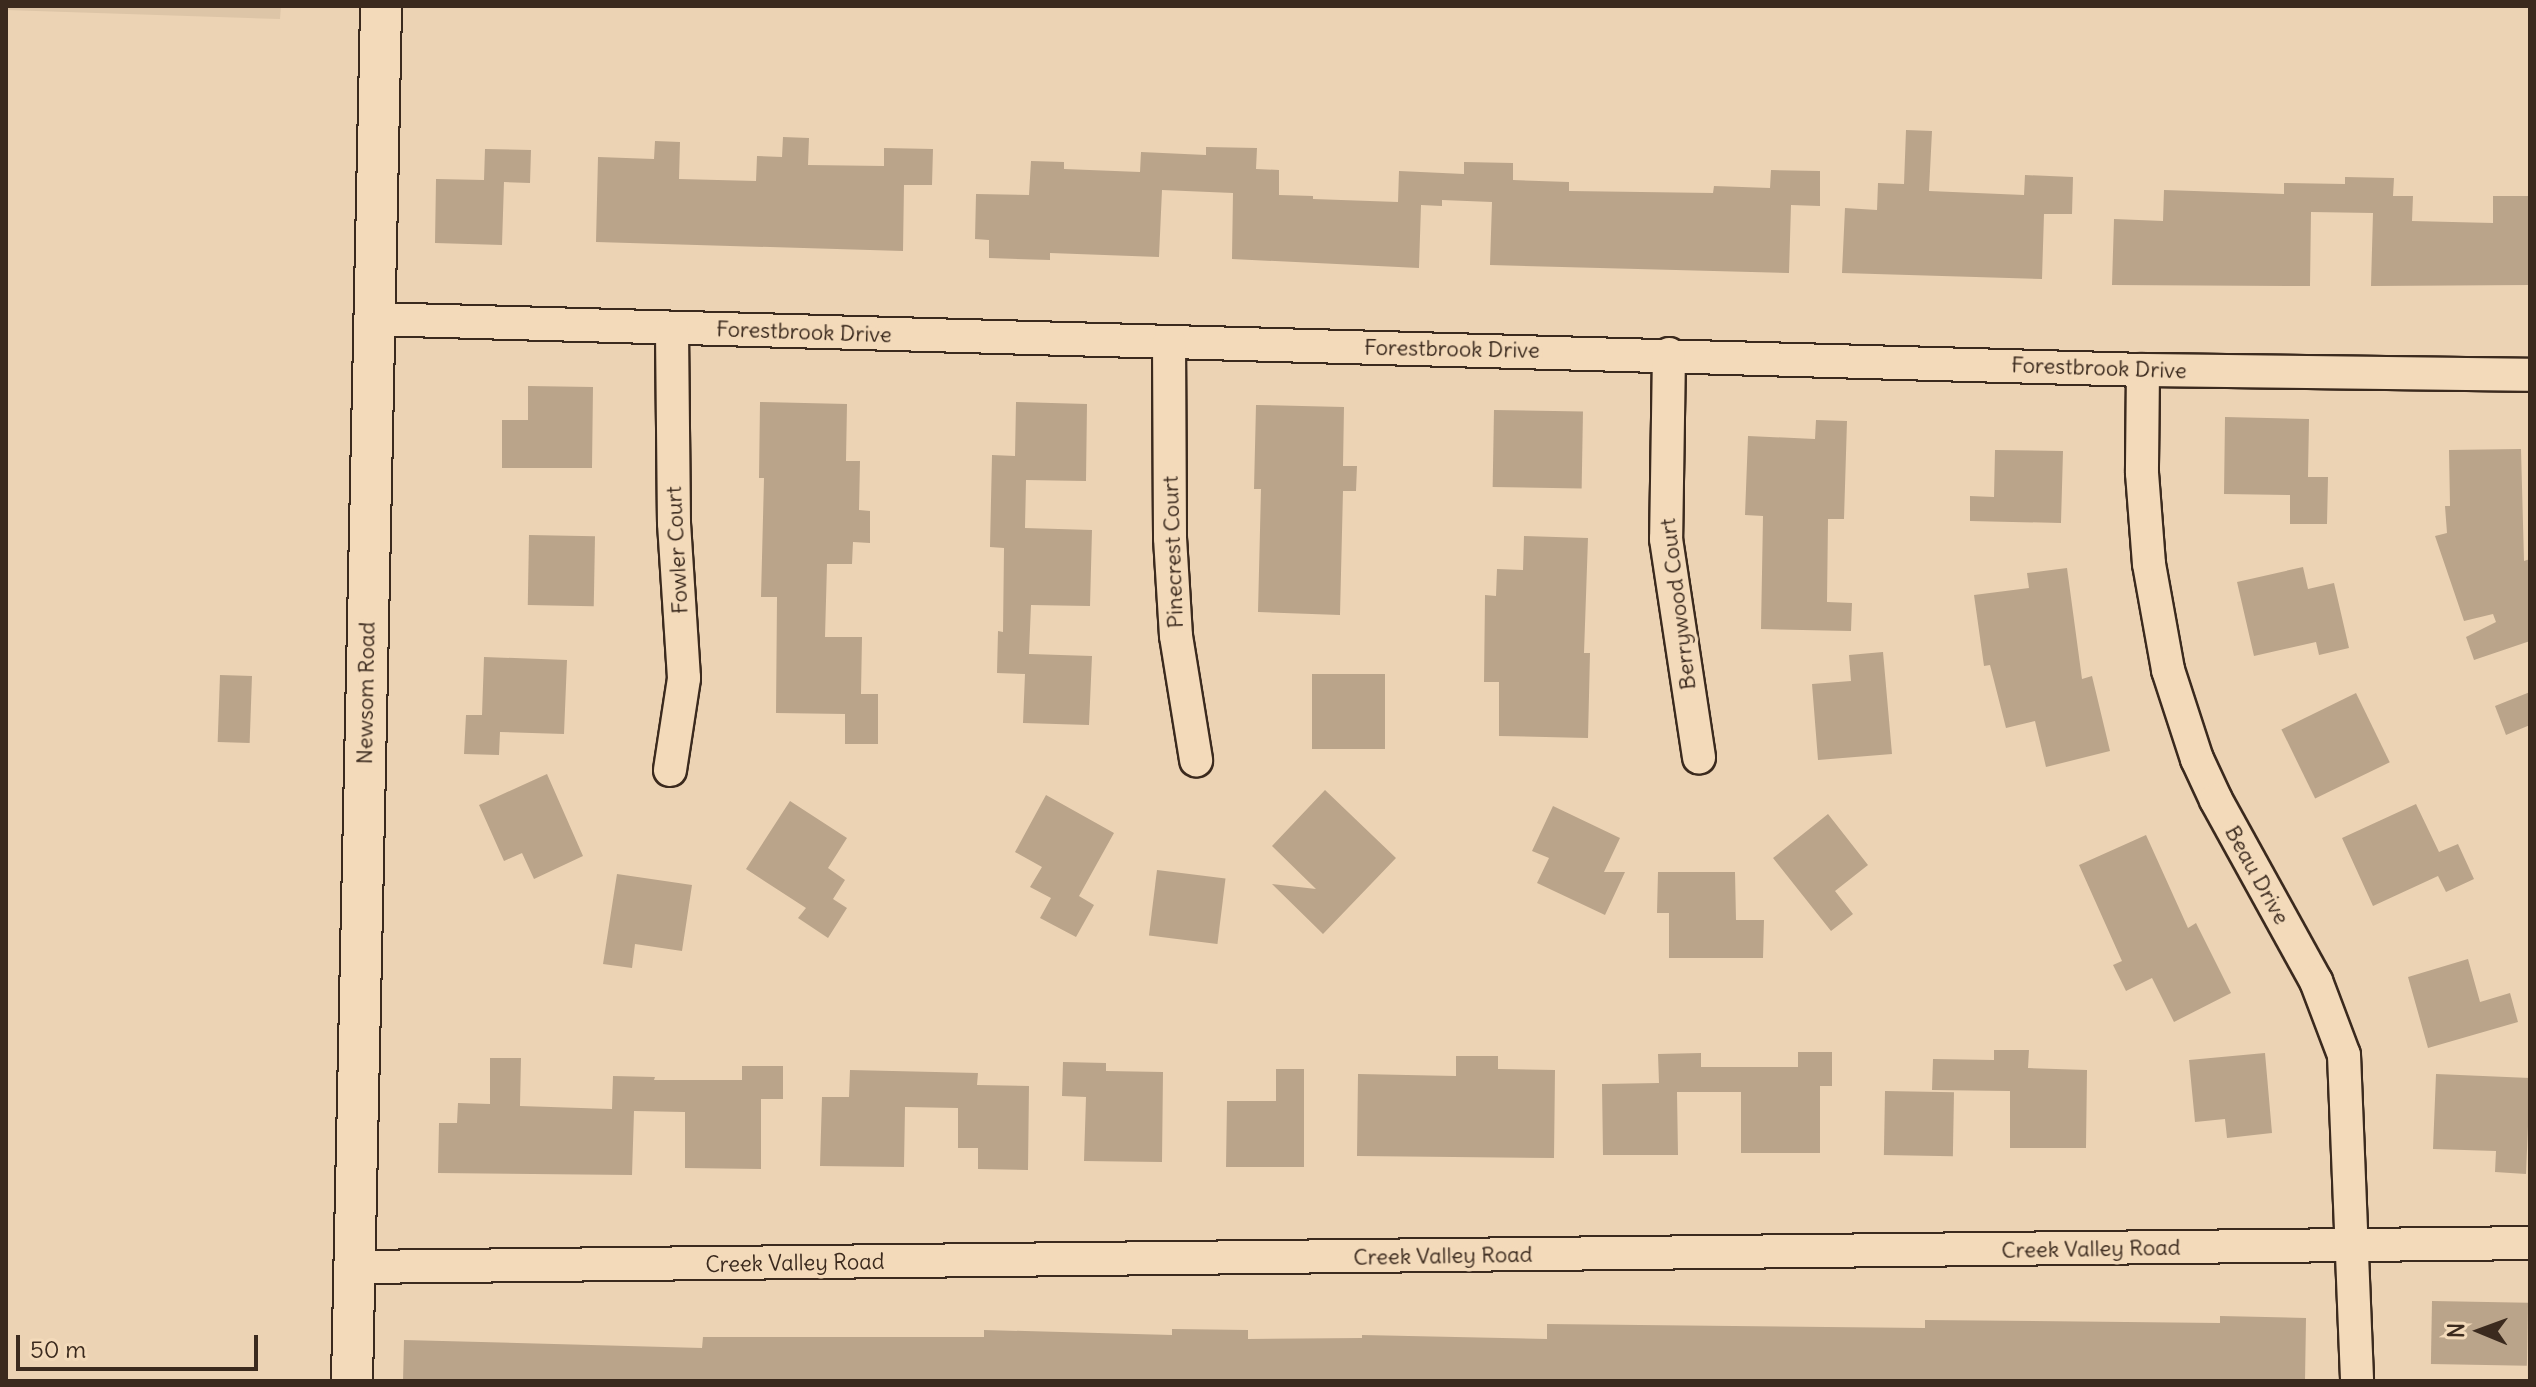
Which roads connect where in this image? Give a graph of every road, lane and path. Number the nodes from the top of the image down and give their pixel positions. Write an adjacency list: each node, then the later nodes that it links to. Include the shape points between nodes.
1 (381, 6): 2 (street, Newsom Road)
2 (373, 319): 3 (street, Forestbrook Drive); 13 (street, Newsom Road)
3 (672, 328): 4 (street, Forestbrook Drive); 10 (street, Fowler Court, via 674,523 684,678)
4 (1169, 342): 5 (street, Forestbrook Drive); 9 (street, Pinecrest Court, via 1176,636)
5 (1669, 354): 6 (street, Forestbrook Drive); 8 (street, Berrywood Court, via 1666,539)
6 (2143, 370): 7 (street, Forestbrook Drive); 12 (street, Beau Drive, via 2142,473 2149,564 2168,670 2216,800 2333,1018 2349,1096)
7 (2530, 375)
8 (1699, 758)
9 (1196, 760)
10 (670, 770)
11 (2530, 1243): 12 (street, Creek Valley Road)
12 (2355, 1247): 13 (street, Creek Valley Road); 15 (street, Beau Drive)
13 (355, 1267): 14 (street, Newsom Road)
14 (352, 1381)
15 (2357, 1381)

